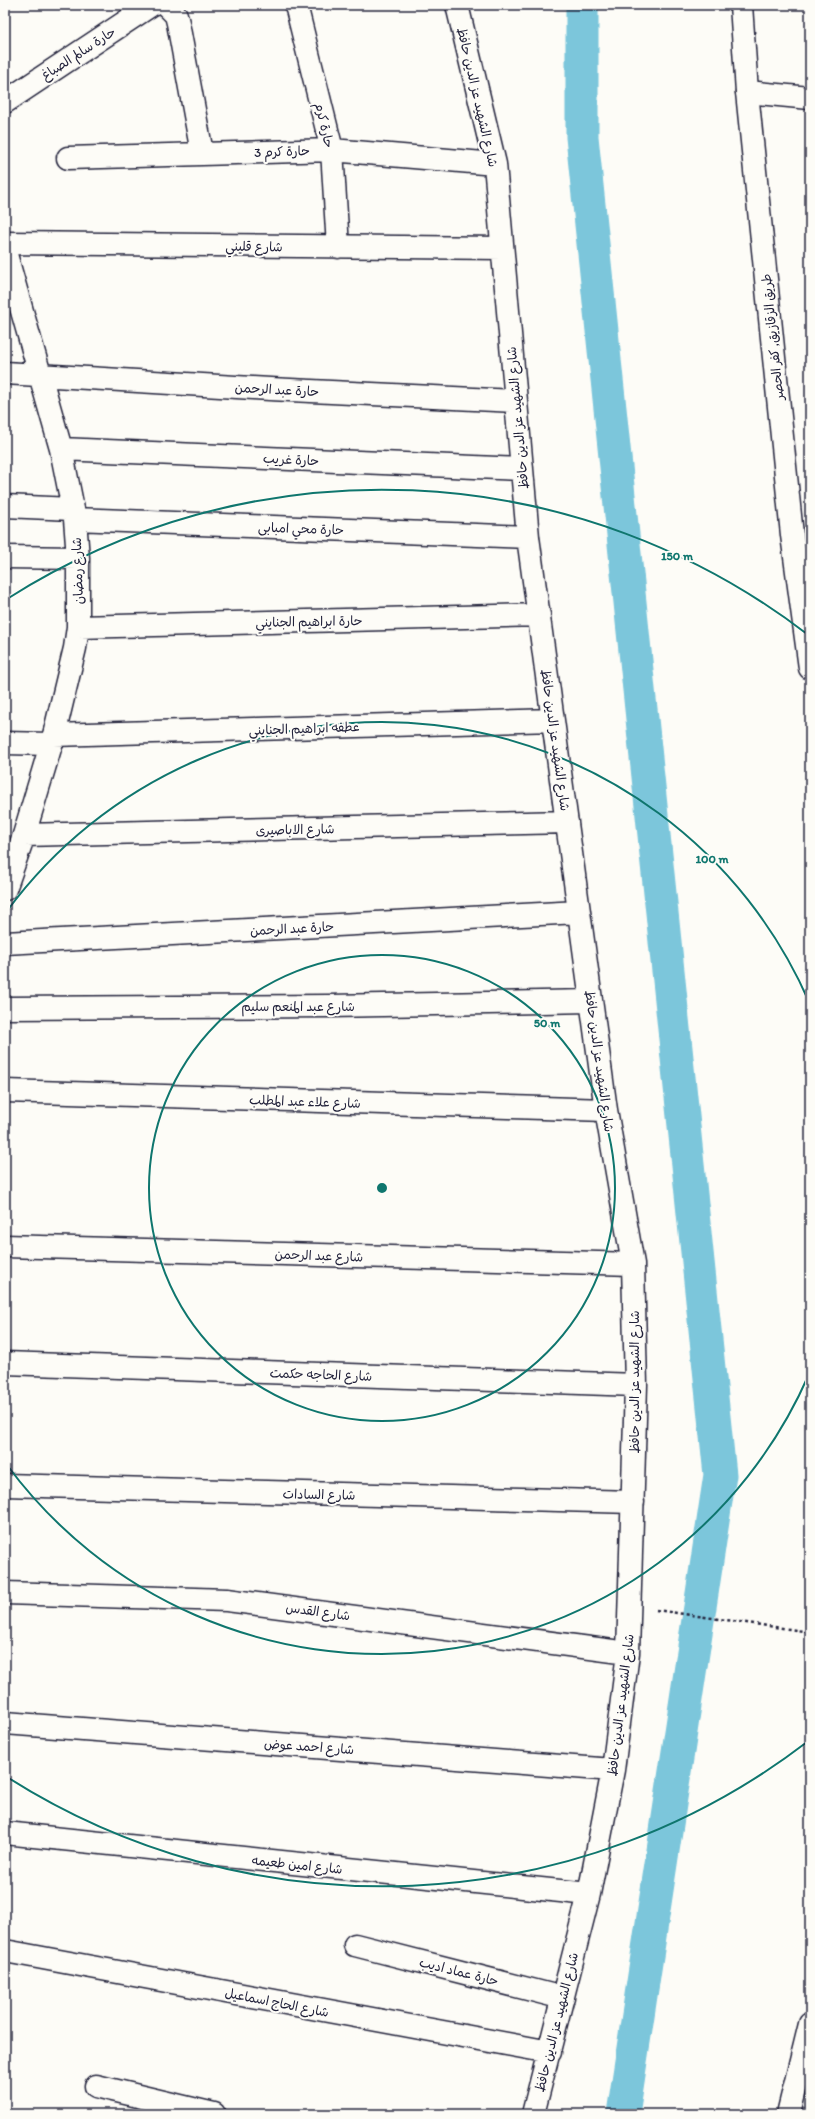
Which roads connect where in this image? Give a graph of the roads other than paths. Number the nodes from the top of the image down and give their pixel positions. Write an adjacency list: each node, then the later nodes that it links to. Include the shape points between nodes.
1 (152, 5): 8 (street, حارة سالم الصباغ)
2 (166, 5): 10 (street, via 176,15 178,23)
3 (296, 5): 9 (street, حارة كرم)
4 (457, 5): 12 (street, شارع الشهيد عز الدين حافظ)
5 (741, 5): 6 (street, طريق الزقازيق, كفر الحصر)
6 (747, 92): 7 (street); 29 (street, طريق الزقازيق, كفر الحصر, via 792,535)
7 (810, 98)
8 (5, 102)
9 (332, 150): 10 (street, حارة كرم 3); 12 (street, حارة كرم 3); 14 (street, حارة كرم)
10 (202, 153): 11 (street, حارة كرم 3)
11 (68, 158)
12 (494, 164): 15 (street, شارع الشهيد عز الدين حافظ)
13 (5, 243): 14 (street, شارع قليني)
14 (338, 247): 15 (street, شارع قليني)
15 (502, 248): 19 (street, شارع الشهيد عز الدين حافظ)
16 (5, 251): 18 (street, شارع رمضان)
17 (5, 373): 18 (street, حارة عبد الرحمن)
18 (39, 374): 19 (street, حارة عبد الرحمن); 20 (street, شارع رمضان)
19 (516, 401): 21 (street, شارع الشهيد عز الدين حافظ)
20 (61, 449): 21 (street, حارة غريب); 23 (street, شارع رمضان)
21 (522, 469): 24 (street, شارع الشهيد عز الدين حافظ)
22 (5, 506): 23 (street, حارة محي امبابى)
23 (74, 514): 24 (street, حارة محي امبابى); 26 (street, شارع رمضان)
24 (528, 537): 27 (street, شارع الشهيد عز الدين حافظ)
25 (5, 557): 26 (street)
26 (78, 558): 28 (street, شارع رمضان)
27 (539, 615): 28 (street, حارة ابراهيم الجنايني); 30 (street, شارع الشهيد عز الدين حافظ)
28 (78, 627): 31 (street, شارع رمضان)
29 (810, 668)
30 (553, 720): 31 (street, عطفه ابراهيم الجنايني); 33 (street, شارع الشهيد عز الدين حافظ)
31 (53, 740): 32 (street, عطفه ابراهيم الجنايني); 34 (street, شارع رمضان)
32 (5, 743)
33 (567, 822): 34 (street, شارع الاباصيرى); 36 (street, شارع الشهيد عز الدين حافظ)
34 (24, 835): 35 (street, شارع رمضان)
35 (6, 881)
36 (579, 912): 37 (street, حارة عبد الرحمن); 38 (street, شارع الشهيد عز الدين حافظ)
37 (5, 943)
38 (591, 1001): 39 (street, شارع عبد المنعم سليم); 41 (street, شارع الشهيد عز الدين حافظ)
39 (5, 1008)
40 (5, 1091): 41 (street, شارع علاء عبد المطلب)
41 (606, 1110): 43 (street, شارع الشهيد عز الدين حافظ)
42 (5, 1246): 43 (street, شارع عبد الرحمن)
43 (633, 1264): 45 (street, شارع الشهيد عز الدين حافظ)
44 (5, 1363): 45 (street, شارع الحاجه حكمت)
45 (636, 1385): 47 (street, شارع الشهيد عز الدين حافظ)
46 (5, 1486): 47 (street, شارع السادات)
47 (633, 1502): 49 (street, شارع الشهيد عز الدين حافظ)
48 (5, 1593): 49 (street, شارع القدس, via 246,1602)
49 (628, 1653): 51 (street, شارع الشهيد عز الدين حافظ)
50 (5, 1723): 51 (street, شارع احمد عوض)
51 (613, 1770): 53 (street, شارع الشهيد عز الدين حافظ)
52 (5, 1833): 53 (street, شارع امين طعيمه)
53 (589, 1894): 56 (street, شارع الشهيد عز الدين حافظ)
54 (354, 1945): 56 (street, حارة عماد اديب)
55 (5, 1951): 58 (street, شارع الحاج اسماعيل)
56 (563, 1998): 58 (street, شارع الشهيد عز الدين حافظ)
57 (810, 2024): 62 (street)
58 (550, 2052): 61 (street, شارع الشهيد عز الدين حافظ)
59 (96, 2086): 60 (street)
60 (214, 2114)
61 (533, 2114)
62 (788, 2114)

